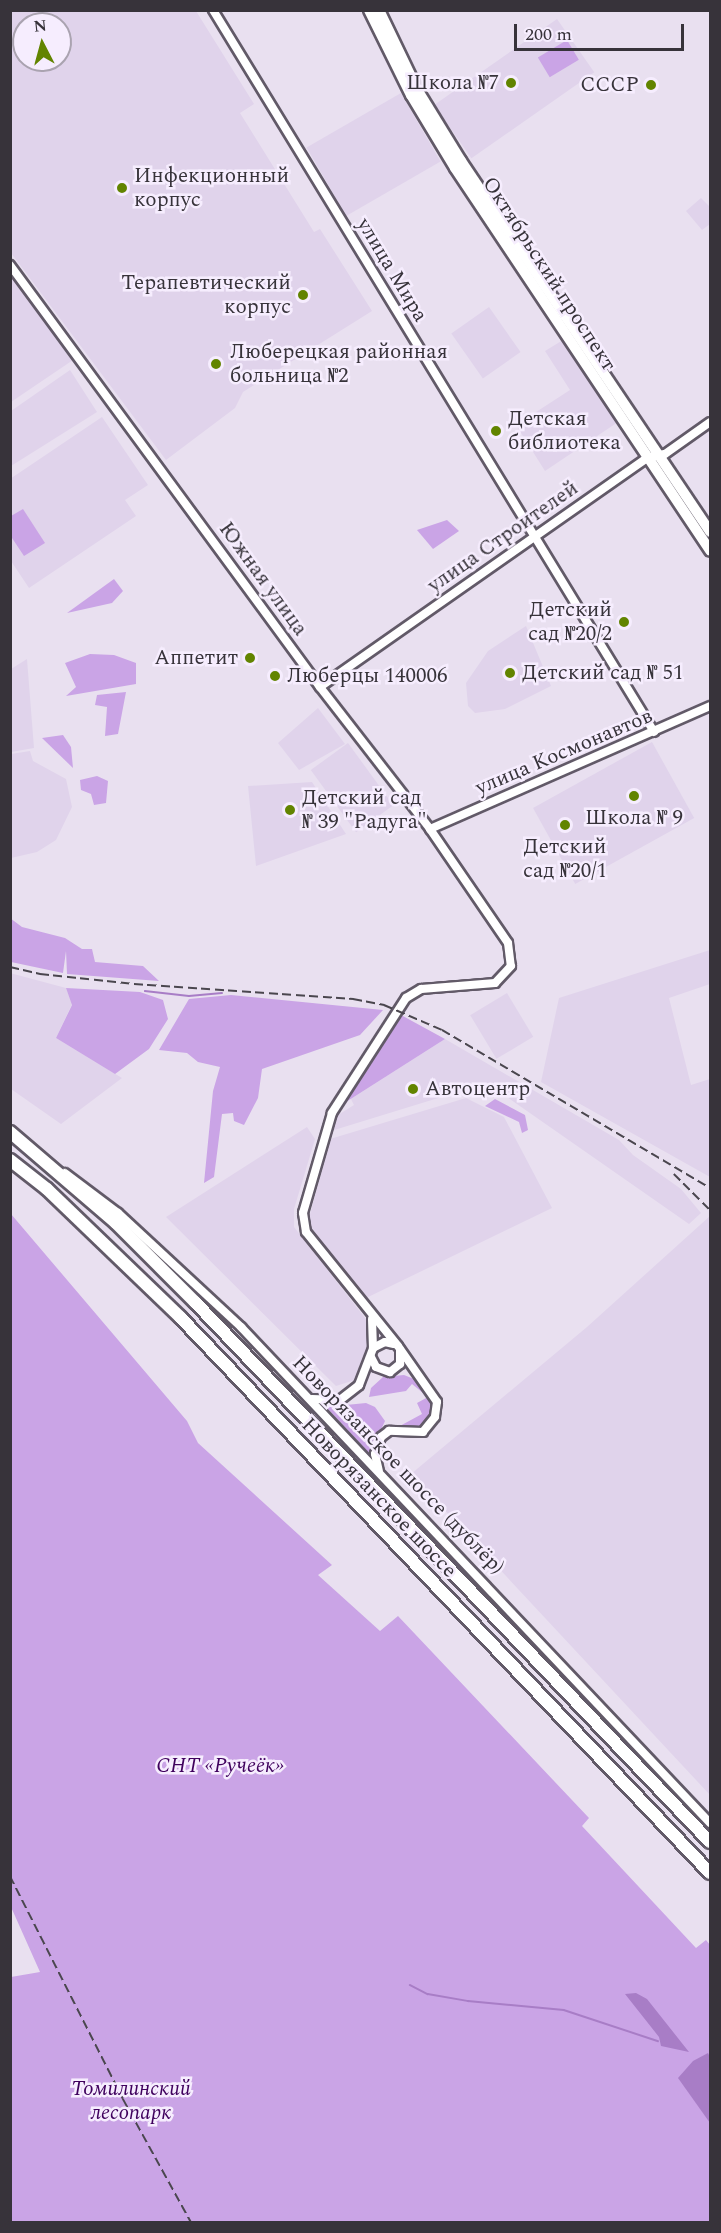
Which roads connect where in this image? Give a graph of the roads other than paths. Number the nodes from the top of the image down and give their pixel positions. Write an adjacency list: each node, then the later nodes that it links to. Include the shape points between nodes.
1 (213, 10): 8 (street, улица Мира)
2 (369, 10): 6 (main road, Октябрьский проспект, via 411,95 456,168)
3 (379, 10): 6 (main road, Октябрьский проспект, via 418,91)
4 (10, 265): 10 (street, Южная улица)
5 (711, 422): 6 (street, улица Строителей)
6 (653, 457): 7 (main road, Октябрьский проспект); 8 (street, улица Строителей); 9 (main road, Октябрьский проспект)
7 (711, 532)
8 (535, 537): 10 (street, улица Строителей); 12 (street, улица Мира)
9 (711, 551)
10 (320, 687): 13 (street, Южная улица)
11 (711, 706): 12 (street, улица Космонавтов)
12 (654, 732): 13 (street, улица Космонавтов)
13 (430, 829): 17 (street, Южная улица, via 508,943 511,966 495,983 411,993 332,1113 303,1223)
14 (10, 1132): 15 (highway, Новорязанское шоссе)
15 (38, 1155): 20 (street, Новорязанское шоссе (дублёр), via 118,1213 241,1327); 23 (highway, Новорязанское шоссе, via 116,1223 195,1302)
16 (10, 1160): 24 (highway, Новорязанское шоссе, via 47,1189 180,1317)
17 (372, 1317): 18 (street); 19 (street)
18 (399, 1348): 19 (street, via 385,1342); 19 (street, via 400,1364 390,1372 376,1367); 21 (street, via 437,1402 435,1417 423,1432 389,1431 376,1449)
19 (372, 1352): 20 (street, via 366,1374 354,1393 325,1402)
20 (309, 1398): 21 (street, Новорязанское шоссе (дублёр))
21 (379, 1471): 22 (street, Новорязанское шоссе (дублёр))
22 (711, 1822)
23 (711, 1842)
24 (711, 1873)

